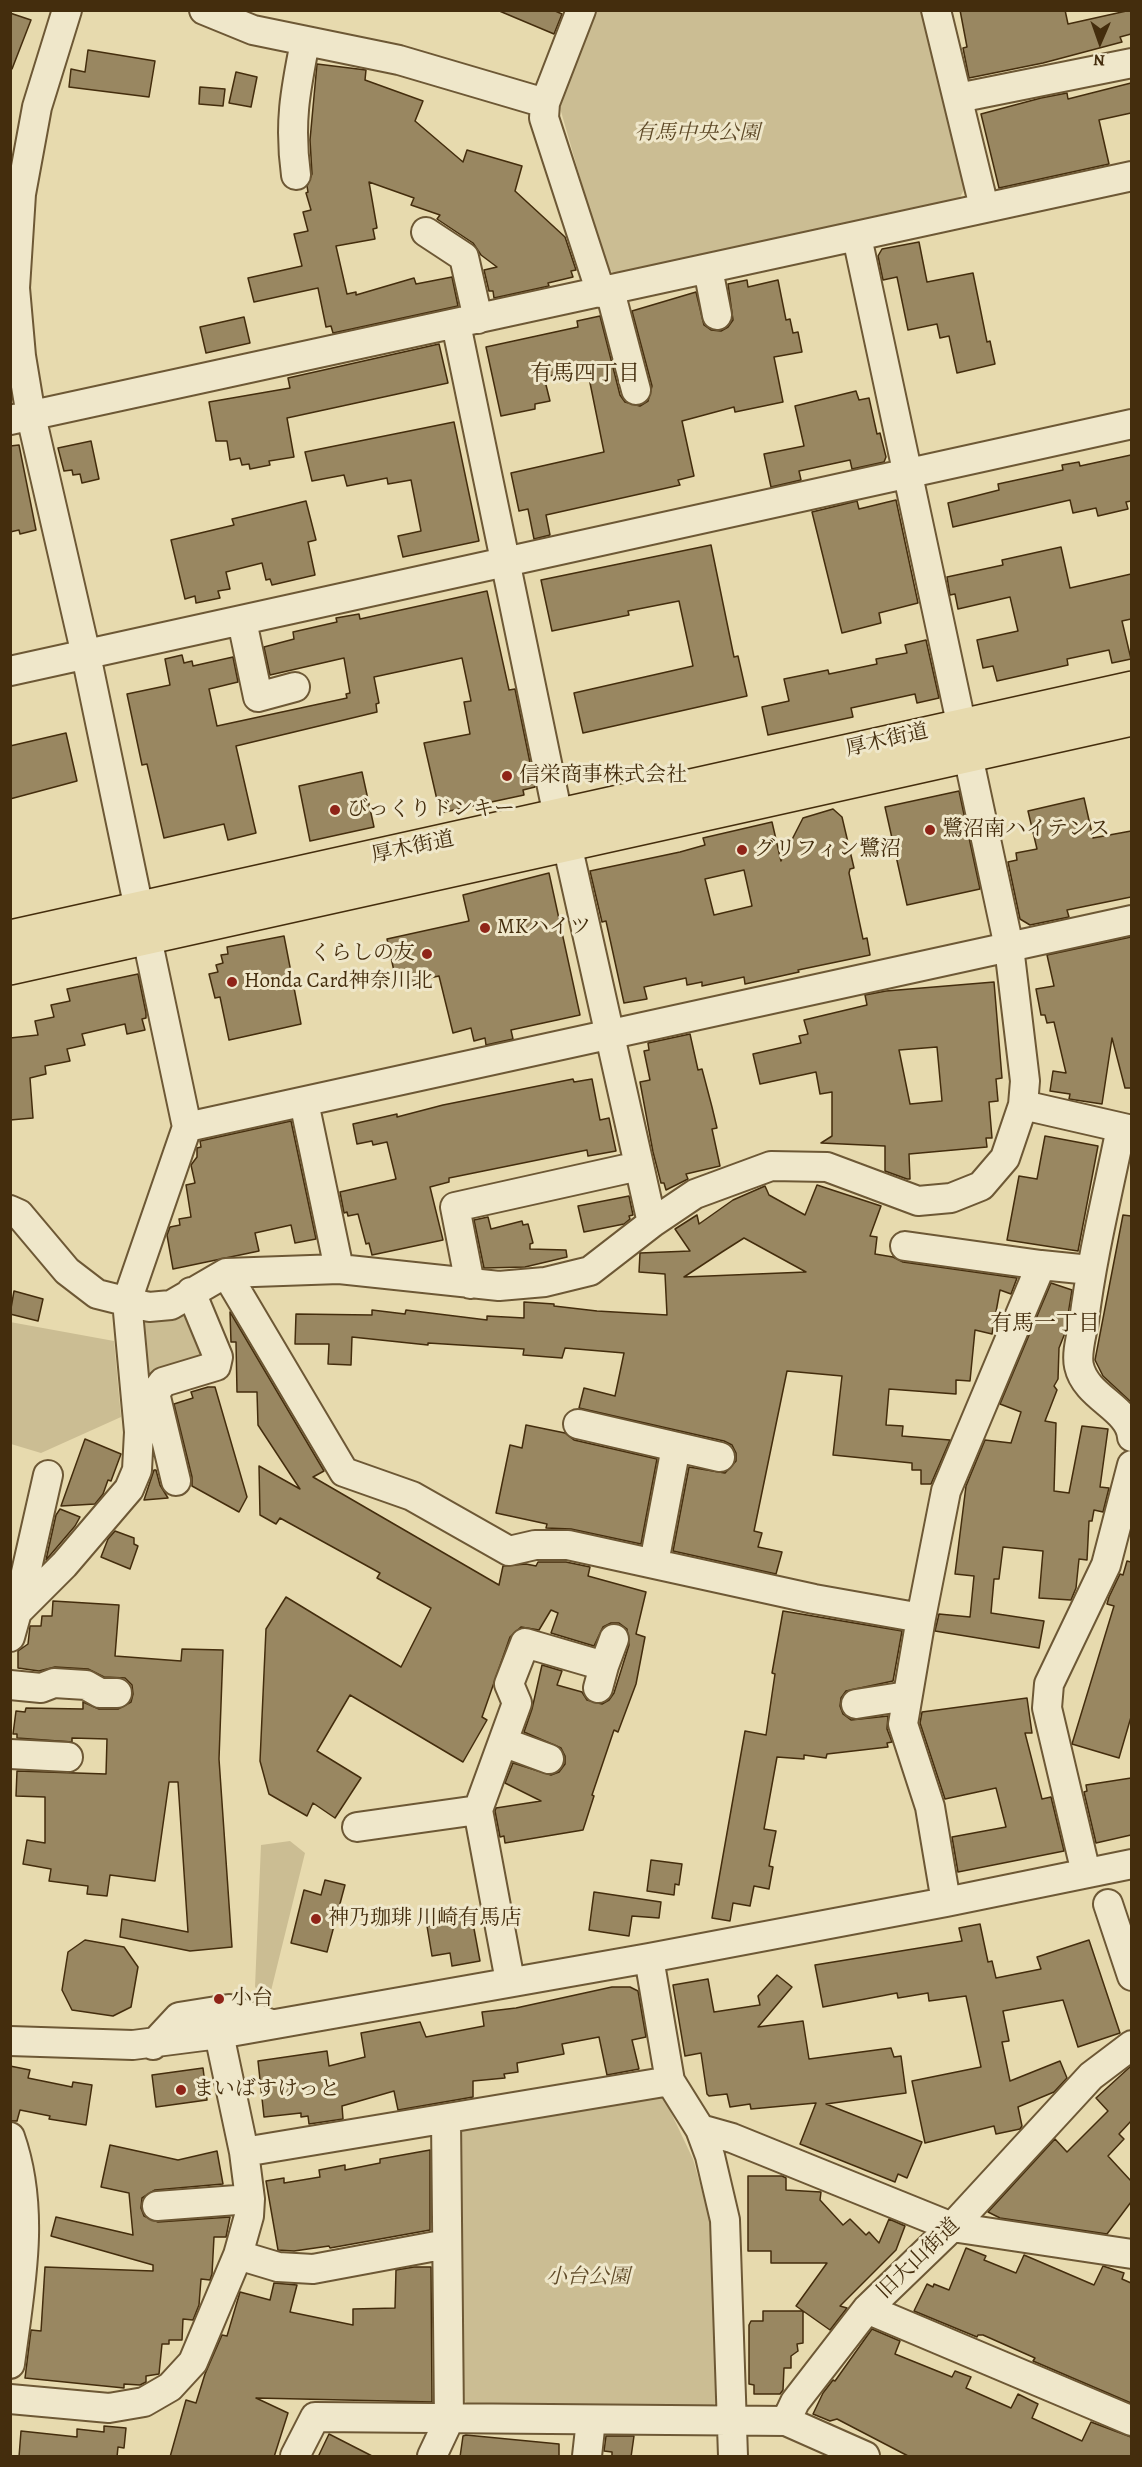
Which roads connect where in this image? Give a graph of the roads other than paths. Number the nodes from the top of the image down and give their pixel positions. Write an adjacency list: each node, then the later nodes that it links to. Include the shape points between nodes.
1 (67, 10): 19 (street, via 37,107 21,194 15,288)
2 (204, 10): 5 (street, via 253,30)
3 (581, 10): 8 (street)
4 (936, 10): 7 (street)
5 (304, 42): 8 (street, via 399,60); 9 (street, via 291,137)
6 (1131, 63): 7 (street)
7 (958, 98): 11 (street)
8 (545, 103): 15 (street, via 544,118)
9 (296, 176)
10 (1131, 176): 11 (street)
11 (984, 207): 13 (street)
12 (426, 232): 17 (street, via 464,257)
13 (857, 237): 14 (street); 21 (street)
14 (708, 269): 15 (street); 16 (street)
15 (606, 292): 17 (street); 18 (street)
16 (717, 315)
17 (467, 322): 19 (street); 22 (street)
18 (636, 390)
19 (21, 418): 24 (street)
20 (1131, 424): 21 (street)
21 (908, 475): 22 (street); 29 (street)
22 (505, 563): 23 (street); 30 (street)
23 (242, 621): 24 (street); 26 (street, via 258,697)
24 (86, 655): 25 (street); 32 (street)
25 (10, 671)
26 (295, 687)
27 (1131, 688): 29 (highway, 厚木街道)
28 (1131, 719): 29 (highway, 厚木街道)
29 (965, 740): 30 (highway, 厚木街道, via 830,788); 34 (street)
30 (563, 830): 32 (highway, 厚木街道); 36 (street)
31 (1131, 920): 34 (street)
32 (143, 924): 33 (highway, 厚木街道); 35 (highway, 厚木街道); 39 (street)
33 (10, 937)
34 (1009, 947): 36 (street); 38 (street, via 1025,1081)
35 (10, 968)
36 (610, 1034): 37 (street); 41 (street)
37 (304, 1102): 39 (street); 46 (street)
38 (1023, 1105): 40 (street); 43 (street, via 1005,1158 981,1186 951,1198 918,1201 827,1167 771,1166 695,1194)
39 (187, 1127): 51 (street)
40 (1126, 1129): 47 (street)
41 (639, 1166): 43 (street); 49 (street, via 455,1207)
42 (10, 1210): 51 (street, via 19,1214 67,1271 97,1294)
43 (652, 1223): 49 (street, via 590,1271 545,1282)
44 (905, 1246): 45 (street)
45 (1041, 1265): 47 (street); 60 (street, via 946,1491)
46 (339, 1269): 48 (street); 49 (street)
47 (1090, 1270): 53 (street, via 1078,1364 1086,1385 1110,1403 1131,1430)
48 (226, 1273): 50 (street); 59 (street, via 344,1472 412,1496 509,1551 535,1545 568,1545)
49 (470, 1284)
50 (191, 1292): 51 (street, via 171,1305 149,1307); 58 (street, via 218,1357 216,1366 163,1382 155,1393)
51 (126, 1301): 61 (street, via 139,1432 137,1470 129,1489)
52 (578, 1424): 54 (street)
53 (1131, 1437)
54 (676, 1447): 55 (street); 59 (street)
55 (720, 1457)
56 (1131, 1465): 74 (street, via 1106,1565 1049,1684 1047,1708)
57 (48, 1475): 61 (street)
58 (176, 1481)
59 (654, 1563): 60 (street)
60 (921, 1618): 65 (street)
61 (14, 1624)
62 (614, 1639): 67 (street, via 601,1677 525,1643 509,1684 517,1703)
63 (10, 1685): 64 (street, via 41,1688 54,1683 86,1684 100,1693)
64 (117, 1693)
65 (907, 1696): 66 (street); 75 (street, via 903,1724 930,1807)
66 (855, 1704)
67 (502, 1742): 70 (street); 71 (street)
68 (10, 1754): 69 (street)
69 (68, 1757)
70 (549, 1759)
71 (478, 1810): 72 (street); 79 (street)
72 (357, 1827)
73 (1131, 1864): 74 (street)
74 (1086, 1874): 75 (street)
75 (946, 1902): 77 (street)
76 (1108, 1904): 78 (street)
77 (648, 1958): 79 (street); 85 (street)
78 (1131, 1976)
79 (510, 1981): 80 (street)
80 (272, 2025): 81 (street); 83 (street, via 229,2009 179,2017)
81 (219, 2034): 83 (street); 89 (street)
82 (10, 2041): 83 (street, via 93,2046)
83 (153, 2044)
84 (1131, 2045): 92 (street, 旧大山街道, via 1091,2076)
85 (670, 2081): 86 (street); 87 (street)
86 (446, 2119): 89 (street); 93 (street)
87 (700, 2129): 92 (street, via 732,2138); 99 (street, via 726,2220)
88 (10, 2137): 97 (street, via 23,2192 26,2234)
89 (244, 2152): 90 (street)
90 (250, 2199): 91 (street); 95 (street)
91 (157, 2206)
92 (952, 2227): 94 (street); 96 (street, 旧大山街道)
93 (447, 2244): 95 (street, via 313,2269 278,2267); 100 (street)
94 (1131, 2254)
95 (238, 2255): 98 (street, via 193,2362 170,2387 144,2402 109,2408)
96 (867, 2309): 102 (street, 旧大山街道, via 795,2402); 103 (street)
97 (10, 2364)
98 (10, 2399)
99 (733, 2419): 101 (street); 102 (street); 107 (street)
100 (449, 2420): 101 (street); 104 (street, via 315,2417); 105 (street)
101 (591, 2420): 106 (street)
102 (786, 2421): 108 (street)
103 (1131, 2421)
104 (295, 2457)
105 (432, 2457)
106 (587, 2457)
107 (733, 2457)
108 (865, 2457)

